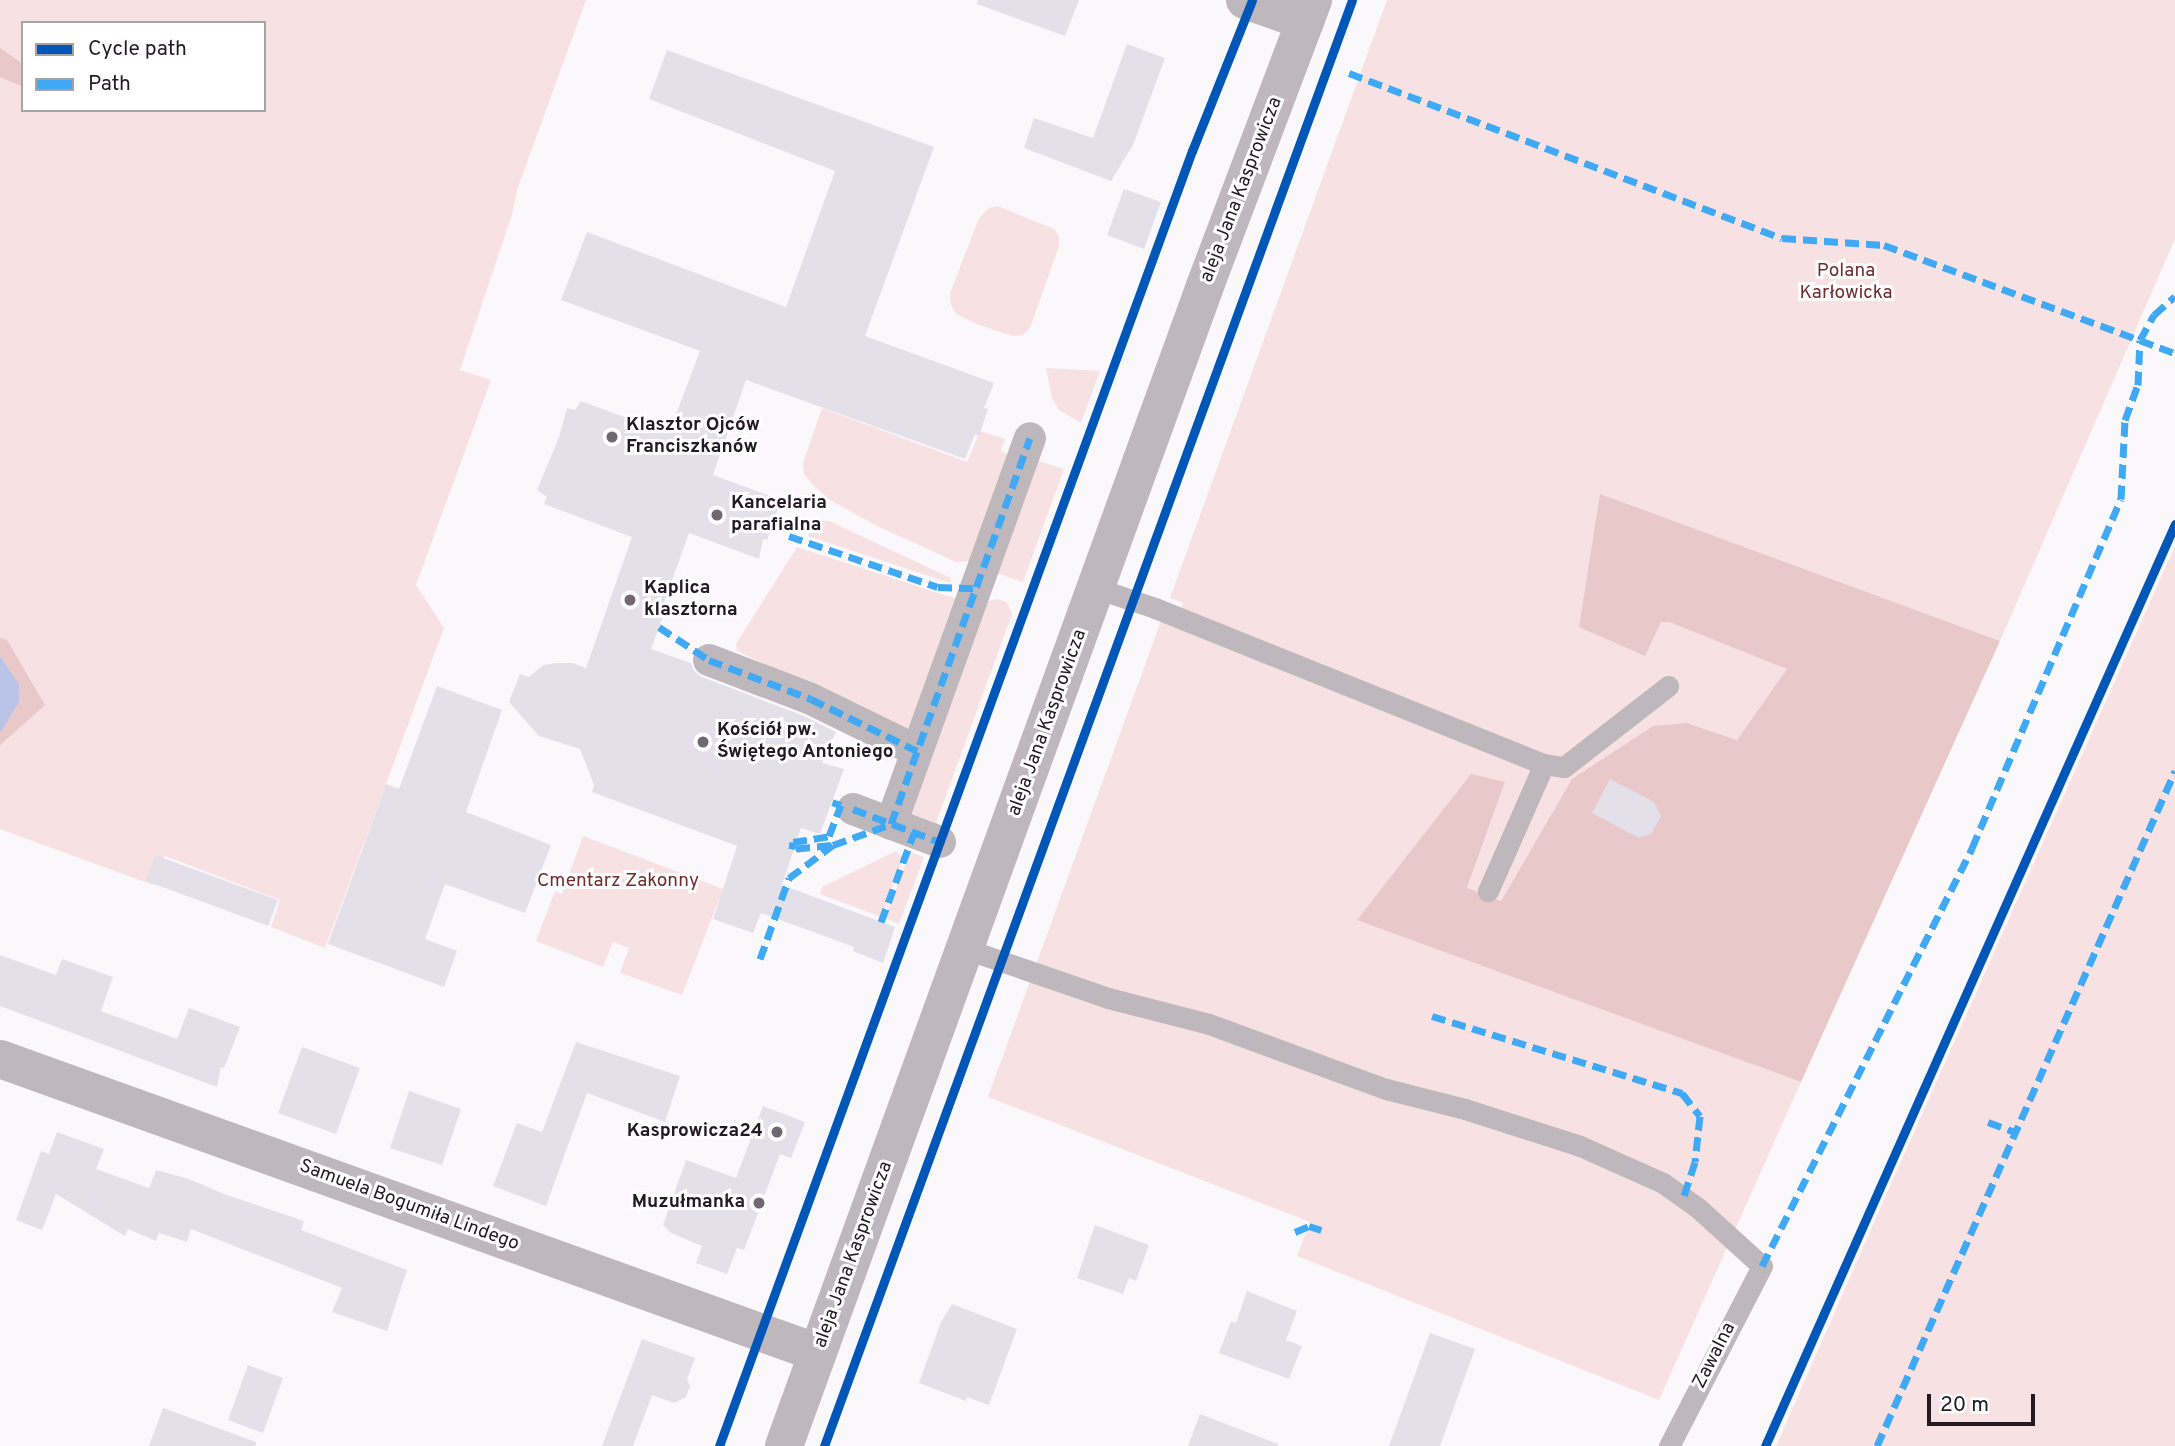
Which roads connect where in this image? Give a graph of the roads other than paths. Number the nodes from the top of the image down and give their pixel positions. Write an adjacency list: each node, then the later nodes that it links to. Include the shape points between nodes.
1 (1245, 0): 2 (street)
2 (1309, 11): 4 (street, aleja Jana Kasprowicza)
3 (1031, 438): 7 (street)
4 (1096, 588): 8 (lane); 13 (street, aleja Jana Kasprowicza)
5 (709, 660): 7 (street, via 811,699)
6 (1668, 687): 8 (lane, via 1564,767)
7 (916, 751): 10 (street)
8 (1544, 764): 12 (lane)
9 (853, 809): 10 (street)
10 (891, 824): 11 (street)
11 (940, 842)
12 (1488, 891)
13 (966, 949): 15 (street, aleja Jana Kasprowicza); 17 (lane, Zawalna, via 1108,998 1209,1024 1386,1089 1580,1146 1663,1183 1762,1266)
14 (0, 1059): 15 (street, Samuela Bogumiła Lindego)
15 (818, 1353): 16 (street, aleja Jana Kasprowicza)
16 (784, 1446)
17 (1669, 1446)

